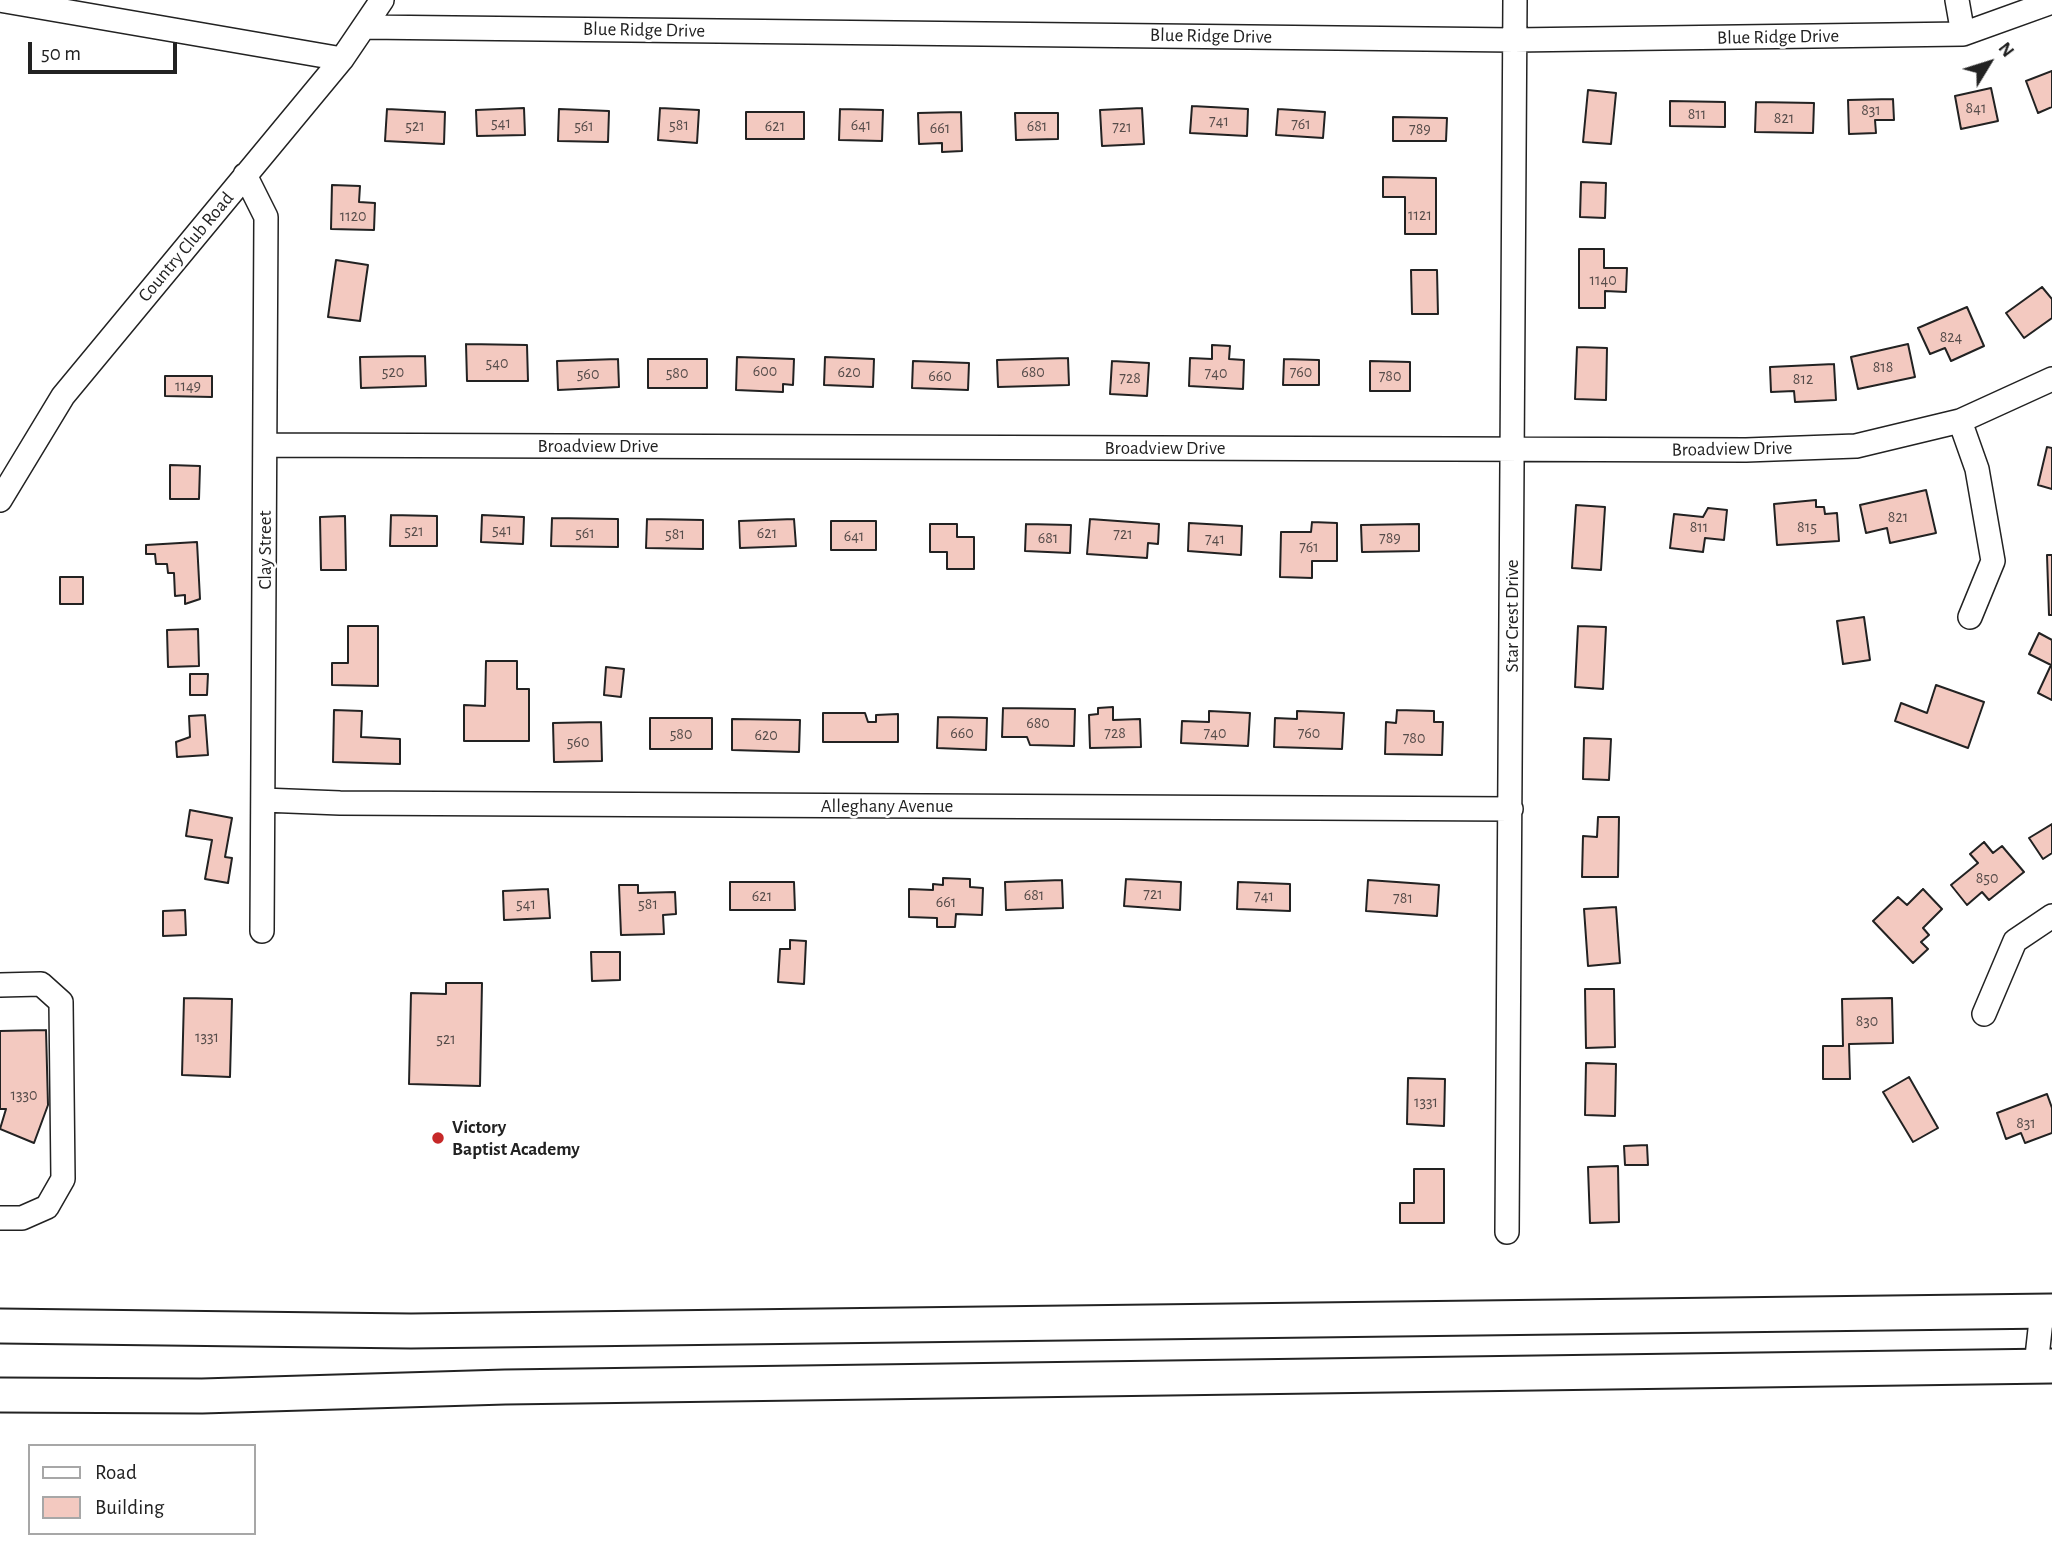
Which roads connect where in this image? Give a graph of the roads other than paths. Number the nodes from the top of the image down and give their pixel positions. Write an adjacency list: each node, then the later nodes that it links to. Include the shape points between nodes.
1 (0, 0): 6 (street)
2 (382, 0): 7 (street, Country Club Road)
3 (1515, 0): 9 (street, Star Crest Drive)
4 (1958, 0): 8 (street)
5 (2052, 2): 8 (street, Blue Ridge Drive)
6 (41, 4): 10 (street)
7 (365, 27): 9 (street, Blue Ridge Drive); 10 (street, Country Club Road)
8 (1963, 34): 9 (street, Blue Ridge Drive)
9 (1514, 40): 15 (street, Star Crest Drive)
10 (342, 59): 11 (street, Country Club Road)
11 (245, 175): 14 (street, Clay Street, via 266,218); 16 (street, Country Club Road, via 63,396)
12 (2052, 379): 13 (street, Broadview Drive)
13 (1960, 421): 15 (street, Broadview Drive, via 1856,446); 17 (street, via 1978,469 1993,561)
14 (266, 445): 15 (street, Broadview Drive); 18 (street, Clay Street)
15 (1512, 449): 19 (street, Star Crest Drive)
16 (1, 497)
17 (1970, 617)
18 (262, 800): 19 (street, Alleghany Avenue); 21 (street, Clay Street)
19 (1511, 809): 25 (street, Star Crest Drive)
20 (2052, 916): 23 (street, via 2015,941)
21 (262, 932)
22 (0, 985): 24 (street, via 41,984 61,1002 63,1165 63,1179 47,1207 22,1218)
23 (1984, 1014)
24 (0, 1218)
25 (1507, 1232)
26 (2047, 1311): 27 (highway, via 411,1331); 28 (street)
27 (0, 1326)
28 (2044, 1366): 29 (highway, via 533,1387 202,1396)
29 (0, 1395)

